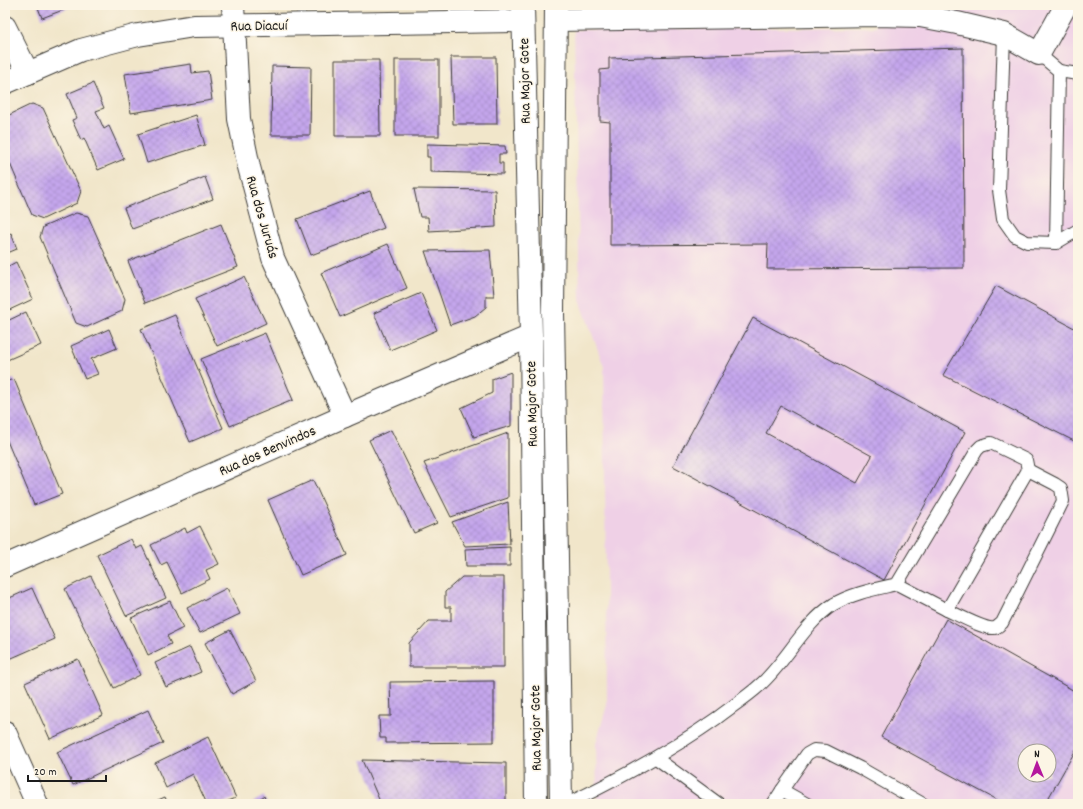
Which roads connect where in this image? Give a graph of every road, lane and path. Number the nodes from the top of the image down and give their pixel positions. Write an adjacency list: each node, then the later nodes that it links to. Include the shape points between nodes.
1 (1066, 5): 8 (street)
2 (838, 10): 4 (street); 7 (street, via 876,15 920,16)
3 (523, 13): 5 (street, Rua Diacuí); 15 (street, Rua Major Gote)
4 (556, 13): 26 (street, Rua Major Gote, via 553,326)
5 (233, 15): 10 (street, Rua Diacuí, via 81,50); 16 (street, Rua dos Juruás, via 239,120 273,258)
6 (5, 27): 10 (street)
7 (1004, 34): 8 (street); 14 (lane, via 999,190 1003,219 1015,236 1027,242)
8 (1039, 54): 9 (lane)
9 (1059, 71): 11 (lane); 14 (lane)
10 (28, 73): 12 (street, Rua Diacuí)
11 (1078, 74)
12 (5, 83)
13 (1078, 230): 14 (lane)
14 (1056, 243)
15 (531, 336): 16 (street, Rua dos Benvindos); 25 (street, Rua Major Gote)
16 (345, 416): 18 (street, Rua dos Benvindos)
17 (1028, 470): 19 (lane, via 1023,458 991,443 981,446); 20 (lane); 20 (lane, via 1061,488 1063,500 1002,623 996,628 986,627)
18 (5, 566)
19 (897, 584): 20 (lane); 22 (lane, via 858,594 834,604 819,616 761,685)
20 (947, 610)
21 (5, 732): 24 (street)
22 (656, 758): 27 (lane); 28 (lane)
23 (782, 790): 29 (lane); 30 (lane); 31 (lane, via 807,754 814,750 826,751)
24 (37, 804)
25 (536, 804)
26 (561, 804)
27 (567, 804)
28 (719, 804)
29 (773, 804)
30 (807, 804)
31 (923, 804)

